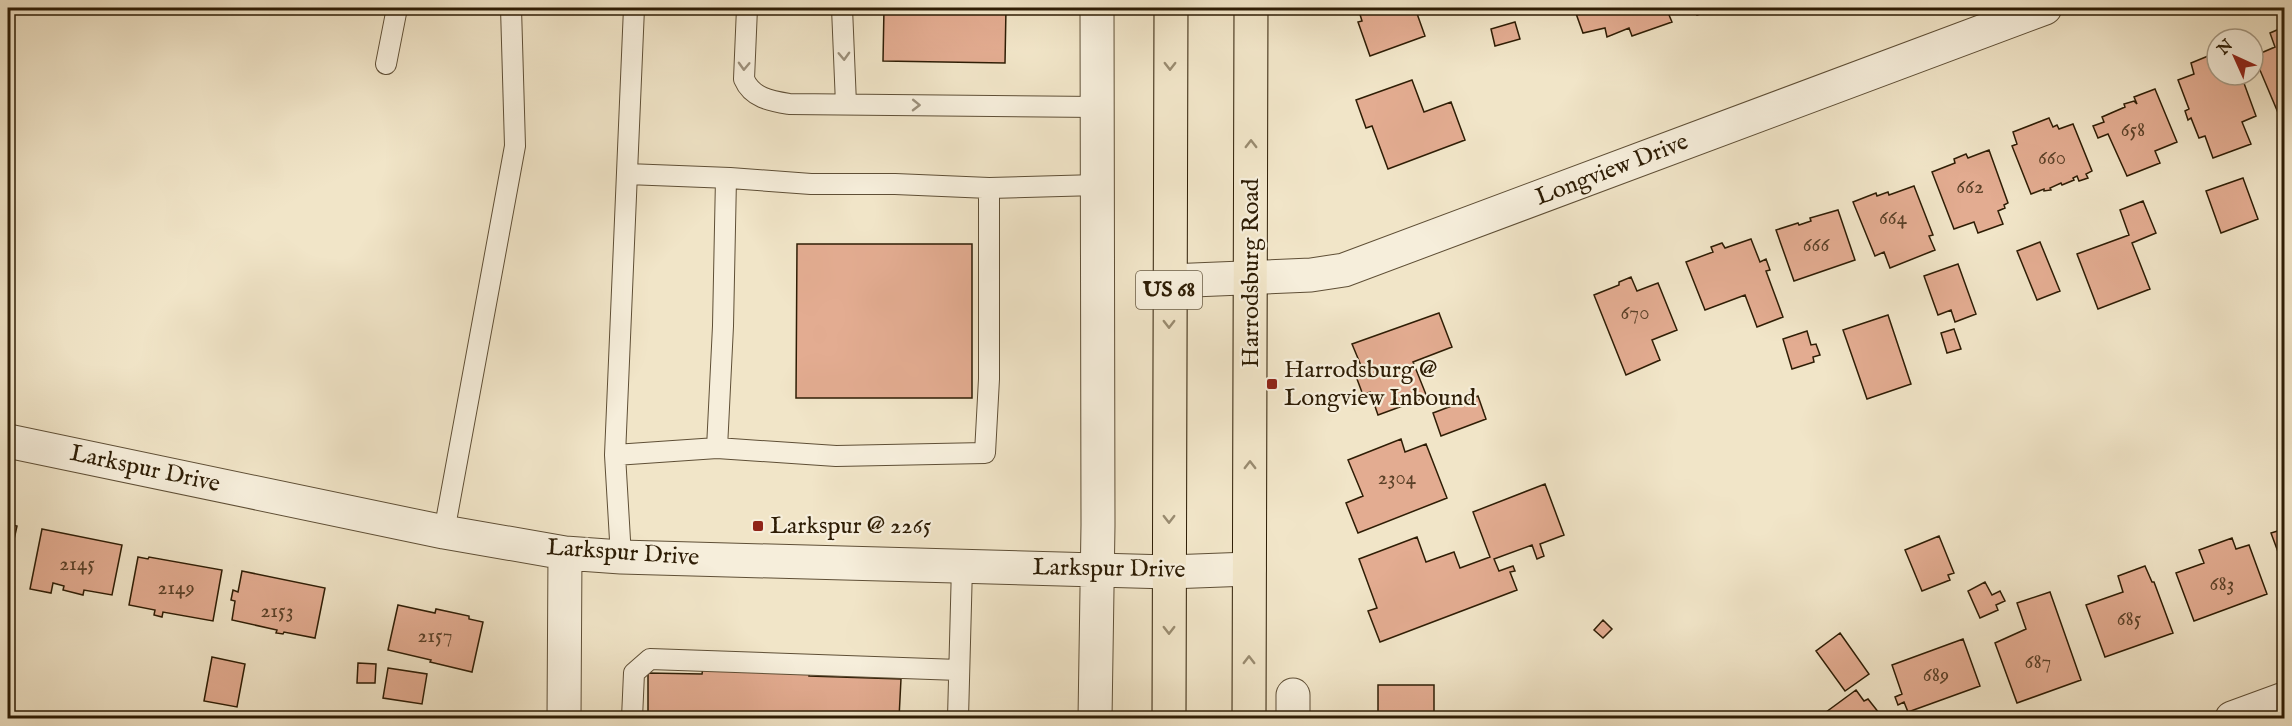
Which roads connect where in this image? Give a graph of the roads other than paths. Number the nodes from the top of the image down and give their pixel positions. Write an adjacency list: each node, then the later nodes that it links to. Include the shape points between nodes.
1 (397, 8): 10 (lane)
2 (511, 8): 22 (lane, via 514,146)
3 (634, 8): 13 (lane)
4 (747, 8): 11 (lane, one-way to 11, via 747,88 783,103)
5 (842, 8): 11 (lane, one-way to 11)
6 (1097, 8): 12 (street)
7 (1170, 8): 18 (main road, US 68, one-way to 18)
8 (1251, 8): 17 (main road, Harrodsburg Road, one-way to 8)
9 (2045, 8): 17 (street, Longview Drive, via 1344,270)
10 (386, 64)
11 (846, 104): 12 (lane, one-way to 12)
12 (1097, 107): 15 (street)
13 (627, 174): 14 (lane); 21 (lane)
14 (726, 178): 16 (lane); 20 (lane)
15 (1097, 185): 16 (lane); 27 (street)
16 (989, 188): 20 (lane, via 989,379 984,453 836,456)
17 (1251, 278): 18 (street, Longview Drive); 26 (main road, Harrodsburg Road, one-way to 17)
18 (1169, 281): 28 (main road, US 68, one-way to 28)
19 (8, 441): 22 (street, Larkspur Drive)
20 (717, 448): 21 (lane)
21 (615, 455): 24 (lane)
22 (444, 532): 23 (street, Larkspur Drive)
23 (565, 553): 24 (street, Larkspur Drive); 31 (street)
24 (621, 556): 25 (street, Larkspur Drive)
25 (962, 566): 27 (street, Larkspur Drive); 29 (lane)
26 (1249, 569): 28 (street, Larkspur Drive); 36 (main road, Harrodsburg Road, one-way to 26)
27 (1096, 570): 28 (street, Larkspur Drive); 34 (street)
28 (1169, 572): 35 (main road, US 68, one-way to 35)
29 (959, 670): 32 (lane, via 650,659 634,673); 33 (lane)
30 (2284, 699): 37 (street)
31 (564, 718)
32 (632, 718)
33 (958, 718)
34 (1095, 718)
35 (1168, 718)
36 (1249, 718)
37 (2232, 718)

